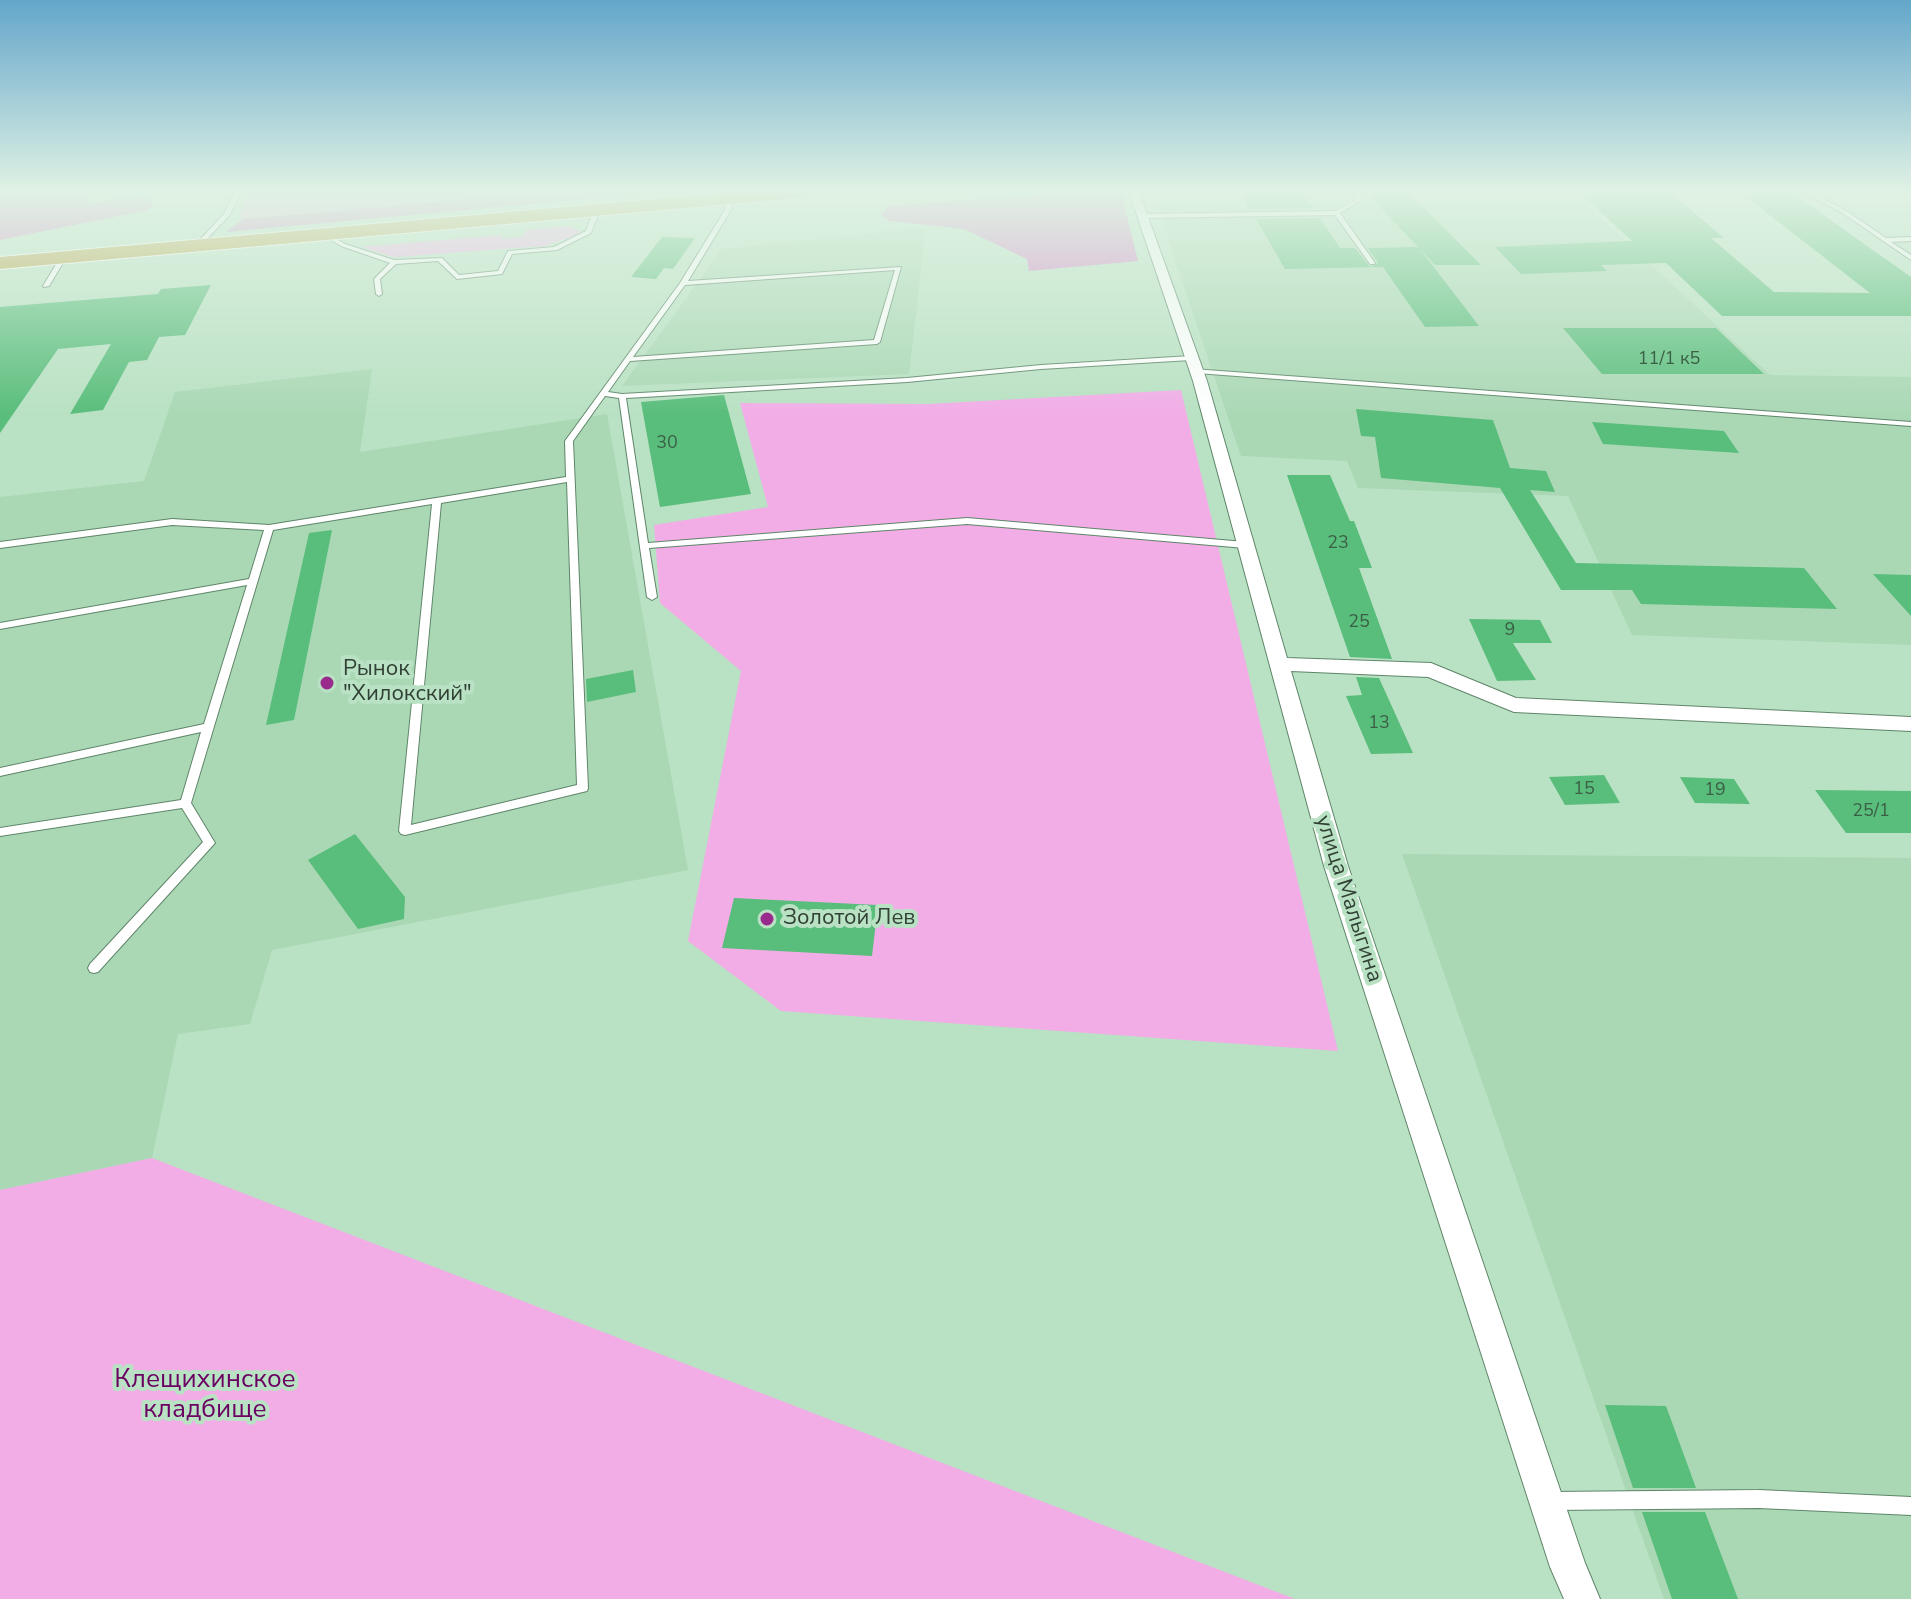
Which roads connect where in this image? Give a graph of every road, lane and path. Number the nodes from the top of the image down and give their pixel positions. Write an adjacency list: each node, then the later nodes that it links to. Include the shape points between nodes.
1 (58, 267): 8 (lane)
2 (389, 267): 9 (lane, via 377,279)
3 (447, 267): 4 (lane, via 457,277 500,273)
4 (503, 267)
5 (693, 267): 7 (lane)
6 (1160, 267): 11 (street, улица Малыгина)
7 (683, 283): 10 (lane); 10 (lane, via 899,268 877,342)
8 (46, 286)
9 (379, 294)
10 (630, 359): 12 (lane)
11 (1194, 364): 13 (lane, via 1041,367); 14 (lane); 19 (street, улица Малыгина)
12 (603, 393): 13 (lane); 15 (lane, via 569,441)
13 (622, 396): 20 (lane)
14 (1911, 424)
15 (571, 479): 16 (lane); 16 (lane, via 583,788 405,831)
16 (437, 500): 17 (lane)
17 (269, 528): 18 (lane, via 172,522); 21 (lane)
18 (0, 545)
19 (1245, 545): 20 (lane, via 967,521); 24 (street, улица Малыгина)
20 (647, 546): 22 (lane)
21 (253, 581): 23 (lane); 26 (lane)
22 (652, 597)
23 (0, 626)
24 (1277, 664): 25 (street, via 1431,670 1514,705); 31 (street, улица Малыгина, via 1336,866)
25 (1911, 724)
26 (208, 727): 27 (lane); 28 (lane)
27 (0, 772)
28 (185, 803): 29 (lane); 30 (lane, via 209,843)
29 (0, 832)
30 (94, 968)
31 (1546, 1501): 32 (lane, via 1759,1499); 33 (street, улица Малыгина)
32 (1911, 1506)
33 (1582, 1599)

